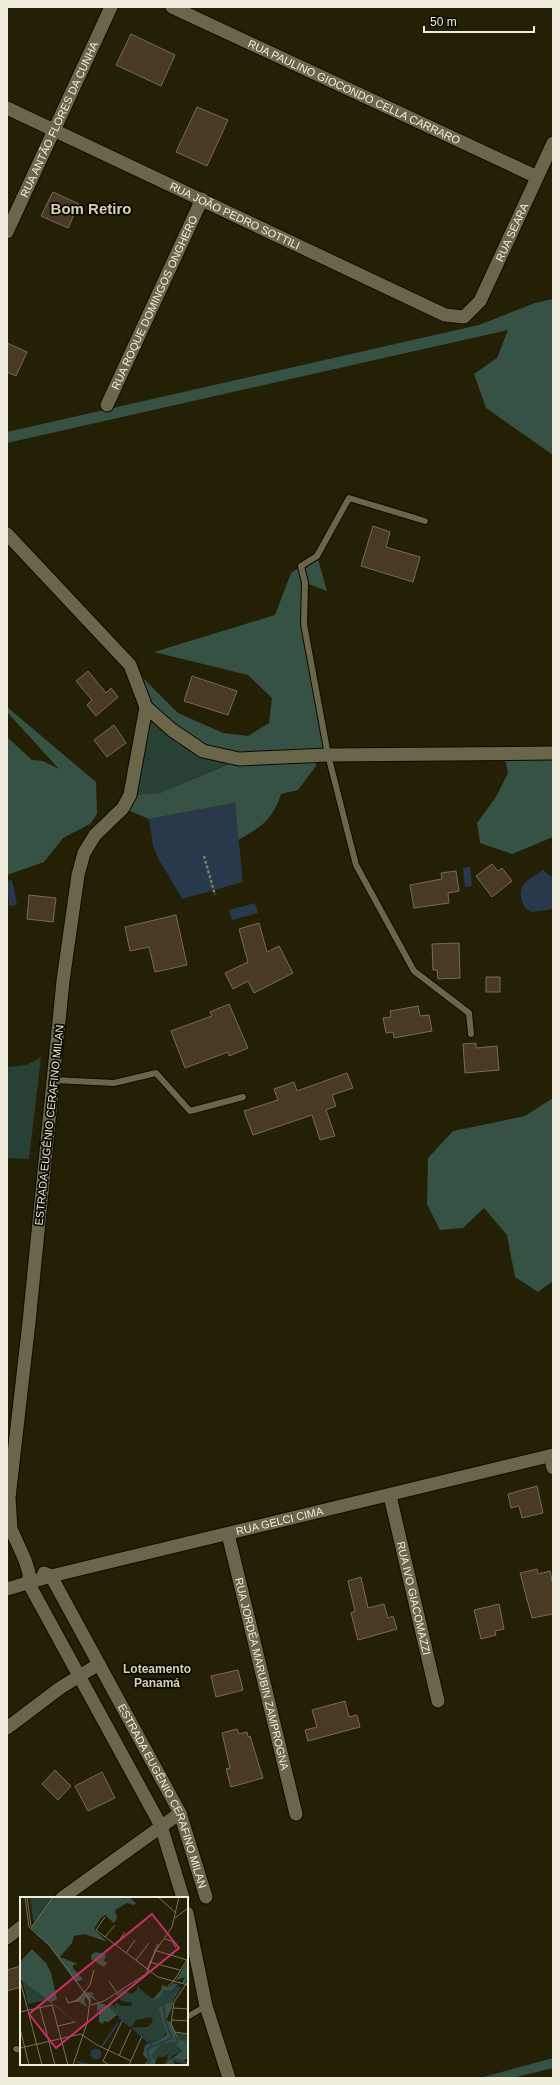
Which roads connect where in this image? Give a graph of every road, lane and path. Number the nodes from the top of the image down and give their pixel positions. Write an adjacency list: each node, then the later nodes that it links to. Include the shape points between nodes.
1 (111, 7): 4 (street, RUA ANTÃO FLORES DA CUNHA)
2 (172, 7): 6 (street, RUA PAULINO GIOCONDO CELLA CARRARO)
3 (7, 108): 4 (street, RUA JOÃO PEDRO SOTTILI)
4 (56, 130): 7 (street, RUA JOÃO PEDRO SOTTILI); 8 (street, RUA ANTÃO FLORES DA CUNHA)
5 (553, 143): 6 (street, RUA SEARA)
6 (537, 177): 9 (street, RUA SEARA, via 480,301)
7 (202, 199): 9 (street, RUA JOÃO PEDRO SOTTILI, via 445,315); 10 (street, RUA ROQUE DOMINGOS ONGHERO)
8 (7, 232)
9 (464, 317)
10 (107, 405)
11 (425, 521): 15 (lane, via 349,498 317,556 301,566 305,583 304,624)
12 (7, 534): 13 (street, via 130,665)
13 (146, 707): 15 (street, via 172,730 203,751 238,759); 19 (street, ESTRADA EUGÊNIO CERAFINO MILAN, via 130,795 123,808 95,835 84,852 78,875 63,981)
14 (553, 753): 15 (street)
15 (328, 755): 18 (lane, via 356,866 414,971 469,1013)
16 (204, 856): 17 (path)
17 (215, 895)
18 (471, 1034)
19 (54, 1080): 20 (lane, via 114,1083 156,1073 190,1111); 24 (street, ESTRADA EUGÊNIO CERAFINO MILAN, via 9,1498 11,1529)
20 (243, 1098)
21 (552, 1460): 22 (street, RUA GELCI CIMA)
22 (390, 1496): 23 (street, RUA GELCI CIMA); 30 (street, RUA IVO GIACOMAZZI)
23 (228, 1534): 25 (street, RUA GELCI CIMA); 33 (street, RUA JORDÉA MARUBIN ZAMPROGNA)
24 (25, 1560): 25 (street); 26 (street, ESTRADA EUGÊNIO CERAFINO MILAN)
25 (51, 1576): 26 (street, RUA GELCI CIMA); 28 (street, ESTRADA EUGÊNIO CERAFINO MILAN)
26 (29, 1584): 27 (street, RUA GELCI CIMA); 29 (street, ESTRADA EUGÊNIO CERAFINO MILAN)
27 (7, 1589)
28 (99, 1664): 29 (street); 32 (street, ESTRADA EUGÊNIO CERAFINO MILAN)
29 (79, 1677): 31 (street, via 60,1688); 34 (street, ESTRADA EUGÊNIO CERAFINO MILAN)
30 (438, 1701)
31 (7, 1728)
32 (180, 1813): 34 (street); 37 (street, ESTRADA EUGÊNIO CERAFINO MILAN)
33 (296, 1814)
34 (161, 1826): 35 (street); 36 (street, ESTRADA EUGÊNIO CERAFINO MILAN)
35 (63, 1897)
36 (183, 1897)
37 (206, 1897)
38 (188, 1918): 41 (street)
39 (20, 1929): 40 (street)
40 (7, 1938)
41 (206, 2006): 42 (lane); 43 (street)
42 (188, 2016)
43 (229, 2078)

